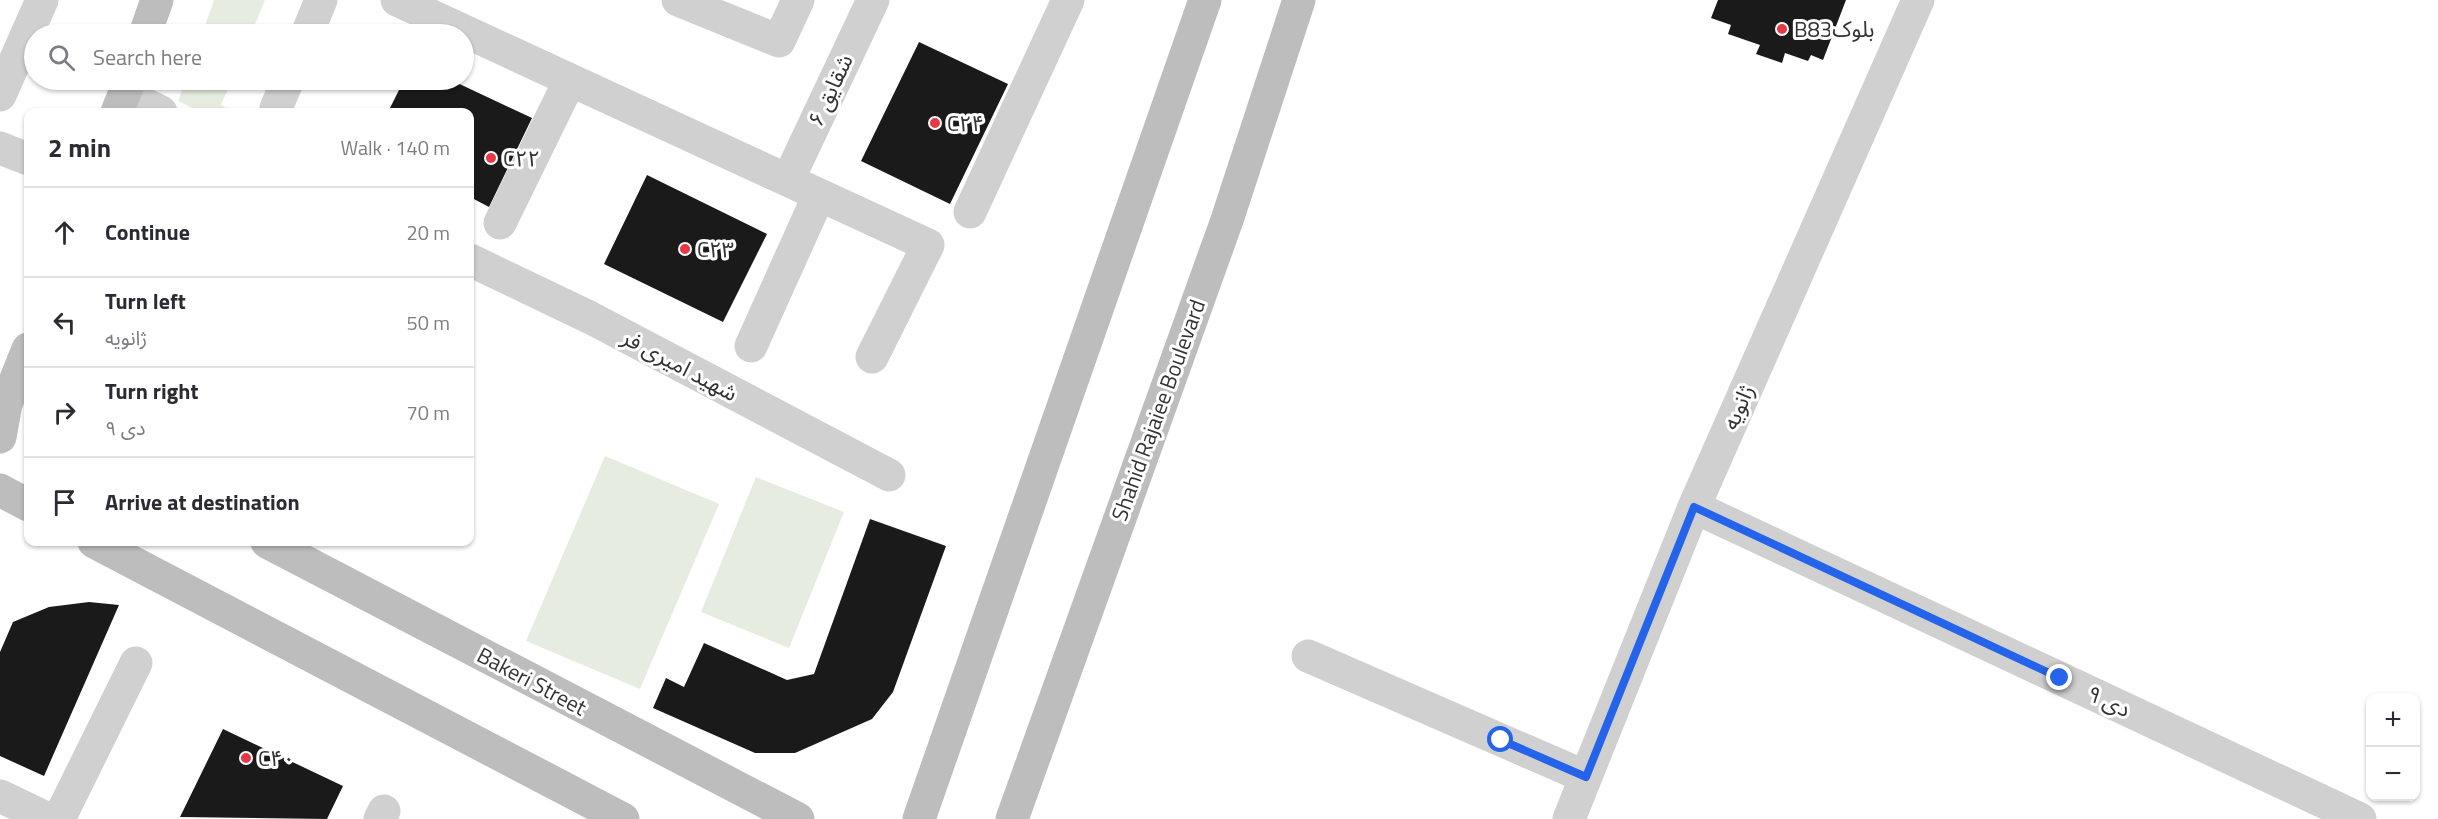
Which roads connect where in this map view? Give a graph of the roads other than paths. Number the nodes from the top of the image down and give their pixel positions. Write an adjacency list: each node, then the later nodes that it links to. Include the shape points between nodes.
1 (42, 0): 12 (street)
2 (156, 0): 13 (main road)
3 (321, 0): 14 (street)
4 (397, 0): 15 (street)
5 (678, 0): 6 (street, via 779,41)
6 (798, 0)
7 (873, 0): 24 (street, شقایق ۶)
8 (1068, 0): 26 (street)
9 (1205, 0): 48 (main road)
10 (1299, 0): 49 (main road, Shahid Rajaiee Boulevard, via 1227,219)
11 (1918, 0): 37 (street, ژانویه)
12 (32, 24)
13 (148, 24)
14 (311, 24)
15 (449, 24)
16 (474, 36): 18 (street)
17 (24, 41): 19 (street)
18 (570, 80): 24 (street); 27 (street)
19 (0, 96)
20 (124, 96): 21 (street)
21 (152, 108)
22 (0, 148): 23 (street)
23 (24, 157)
24 (788, 180): 25 (street)
25 (819, 195): 29 (street); 30 (street, via 928,245)
26 (970, 212)
27 (500, 223)
28 (474, 262): 34 (street, شهید امیری فر, via 591,318)
29 (751, 346)
30 (872, 357)
31 (24, 364): 32 (main road)
32 (12, 407): 33 (main road)
33 (0, 437)
34 (889, 476)
35 (0, 490): 36 (main road)
36 (24, 504)
37 (1694, 507): 42 (street, ژانویه); 51 (street, ۹ دی)
38 (102, 546): 46 (main road)
39 (275, 546): 47 (main road, Bakeri Street)
40 (1308, 656): 42 (street)
41 (136, 663): 45 (street)
42 (1586, 777): 50 (street, ژانویه)
43 (0, 796): 44 (street)
44 (48, 819)
45 (59, 819)
46 (623, 819)
47 (798, 819)
48 (919, 819)
49 (1012, 819)
50 (1569, 819)
51 (2360, 819)

